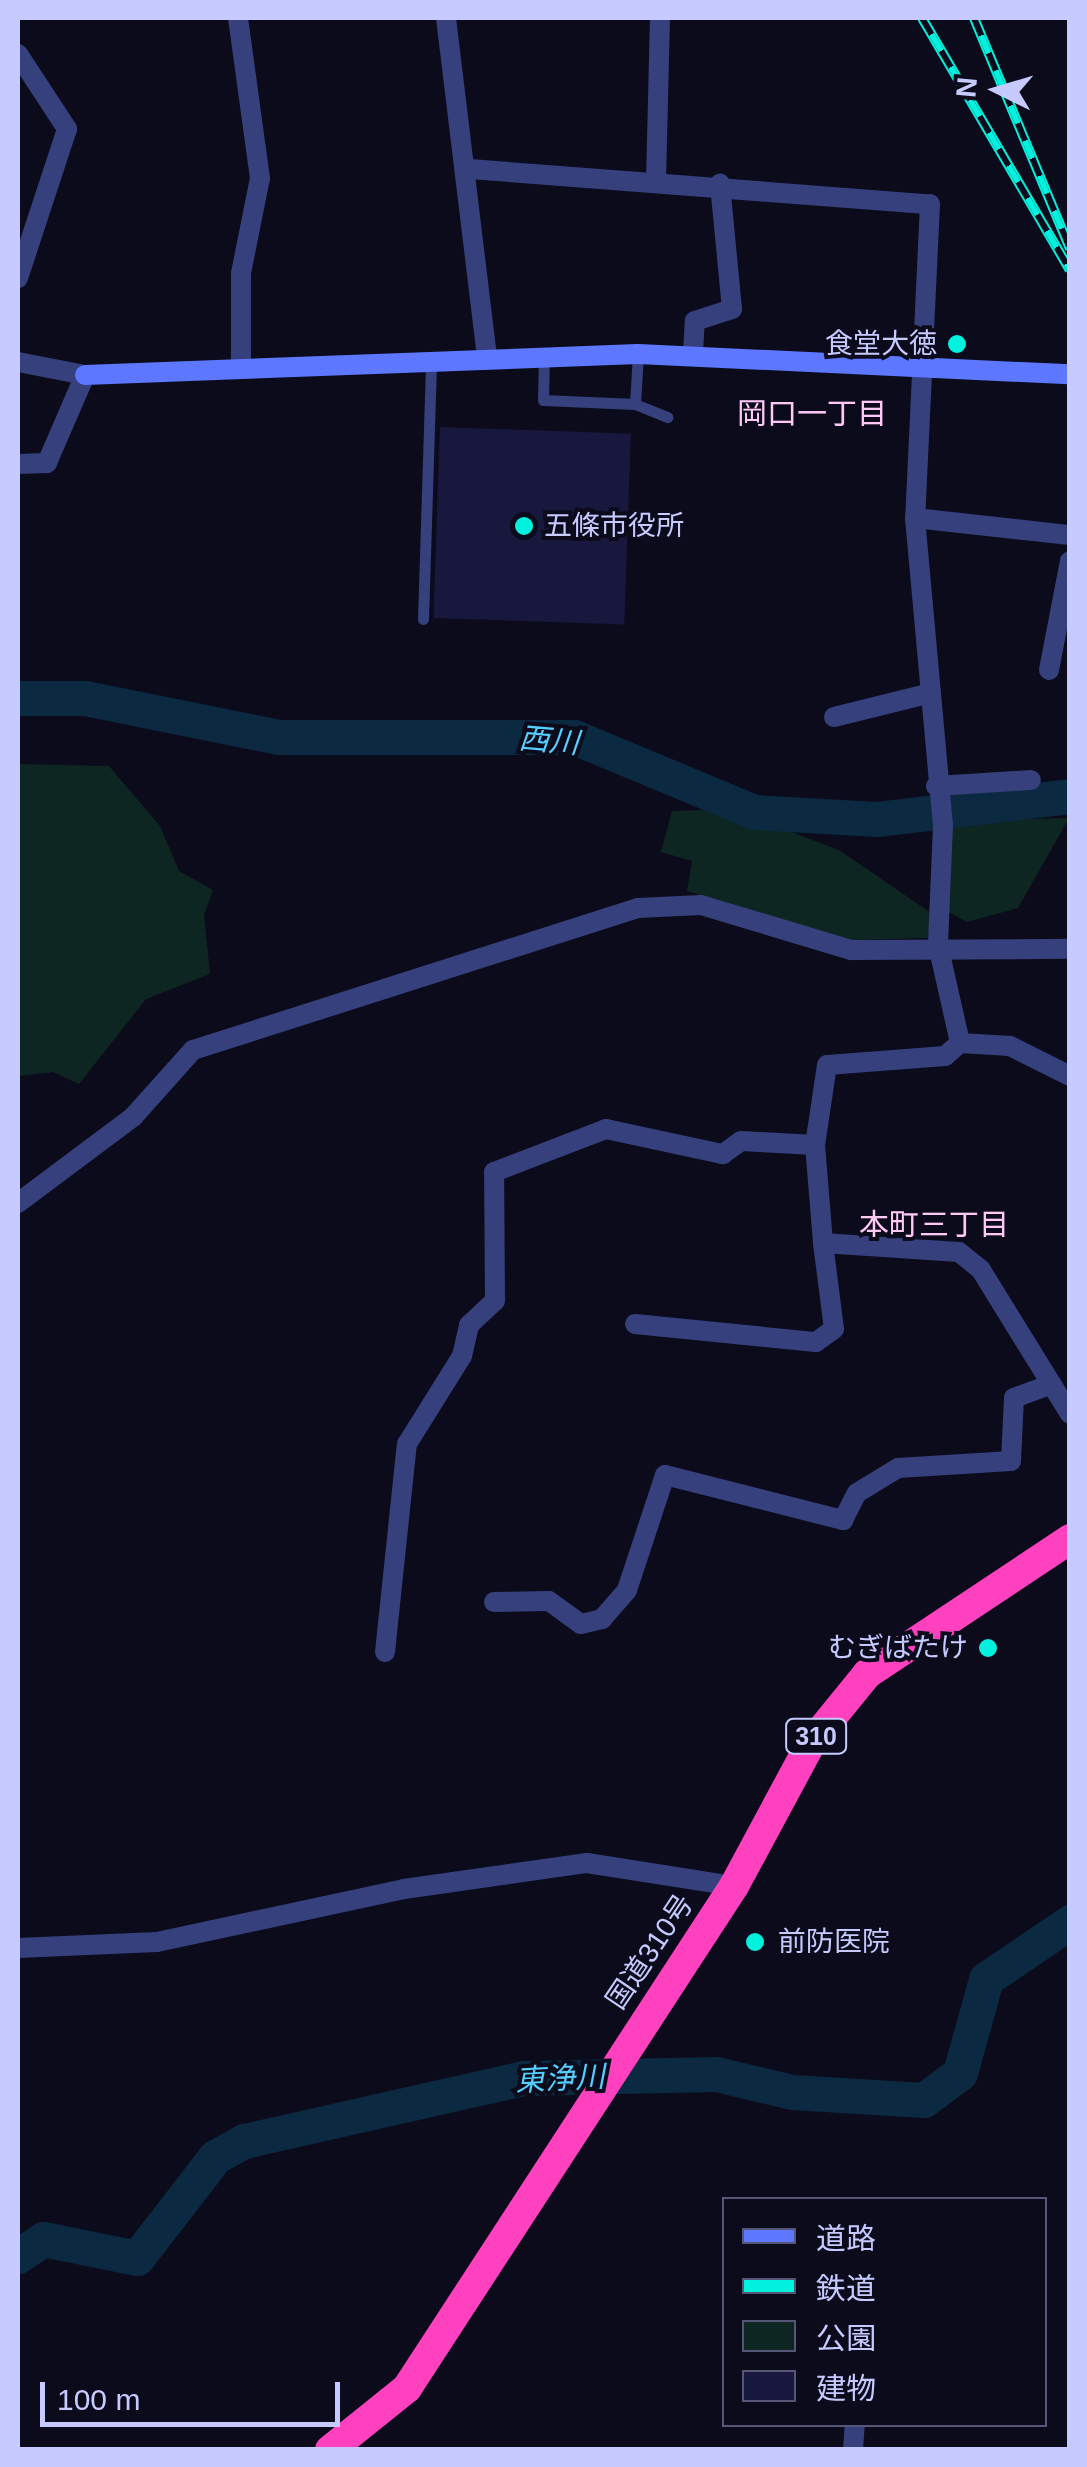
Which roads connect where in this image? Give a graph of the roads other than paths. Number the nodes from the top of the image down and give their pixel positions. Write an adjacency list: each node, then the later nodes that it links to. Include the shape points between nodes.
1 (238, 18): 15 (street, via 260,178 241,273)
2 (446, 18): 5 (street)
3 (660, 18): 6 (street)
4 (18, 54): 8 (street, via 67,129)
5 (470, 169): 6 (street); 12 (street)
6 (656, 180): 7 (street)
7 (720, 184): 11 (street, via 732,309 695,321); 16 (street, via 930,204)
8 (18, 278)
9 (544, 354): 10 (street); 12 (street); 19 (lane, via 543,400)
10 (638, 354): 11 (street); 19 (lane)
11 (694, 354): 16 (street)
12 (487, 355): 13 (street)
13 (431, 356): 15 (street); 25 (lane)
14 (18, 362): 18 (street)
15 (240, 365): 18 (street)
16 (923, 365): 17 (street); 22 (street)
17 (1070, 374)
18 (85, 375): 21 (street, via 47,463)
19 (635, 404): 20 (lane)
20 (667, 416)
21 (18, 464)
22 (915, 518): 23 (street); 27 (street)
23 (1070, 535)
24 (1070, 561): 26 (street)
25 (423, 618)
26 (1049, 670)
27 (932, 693): 28 (street); 30 (street)
28 (834, 718)
29 (1032, 780): 30 (street)
30 (936, 788): 31 (street, via 943,825)
31 (938, 945): 32 (street); 33 (street); 36 (street, via 852,950 701,906 638,908 193,1050 133,1117)
32 (1070, 948)
33 (960, 1043): 34 (street, via 1010,1046); 35 (street, via 945,1056 827,1065)
34 (1070, 1076)
35 (815, 1146): 37 (street); 43 (street, via 741,1141 723,1154 606,1129 494,1172 494,1301 469,1325 462,1356 407,1444)
36 (18, 1203)
37 (823, 1242): 38 (street, via 834,1329 816,1342); 39 (street, via 959,1252 981,1270)
38 (635, 1324)
39 (1052, 1384): 40 (street); 42 (street, via 1014,1398 1011,1461 898,1468 858,1493 843,1520 665,1476 627,1590 602,1619 581,1624 548,1601)
40 (1070, 1414)
41 (1070, 1539): 44 (highway, 国道310号 / 310, via 866,1674 811,1743)
42 (494, 1602)
43 (385, 1652)
44 (734, 1886): 45 (street, via 588,1863 404,1888 157,1942); 46 (highway, 国道310号 / 310, via 407,2388)
45 (18, 1948)
46 (330, 2450)

